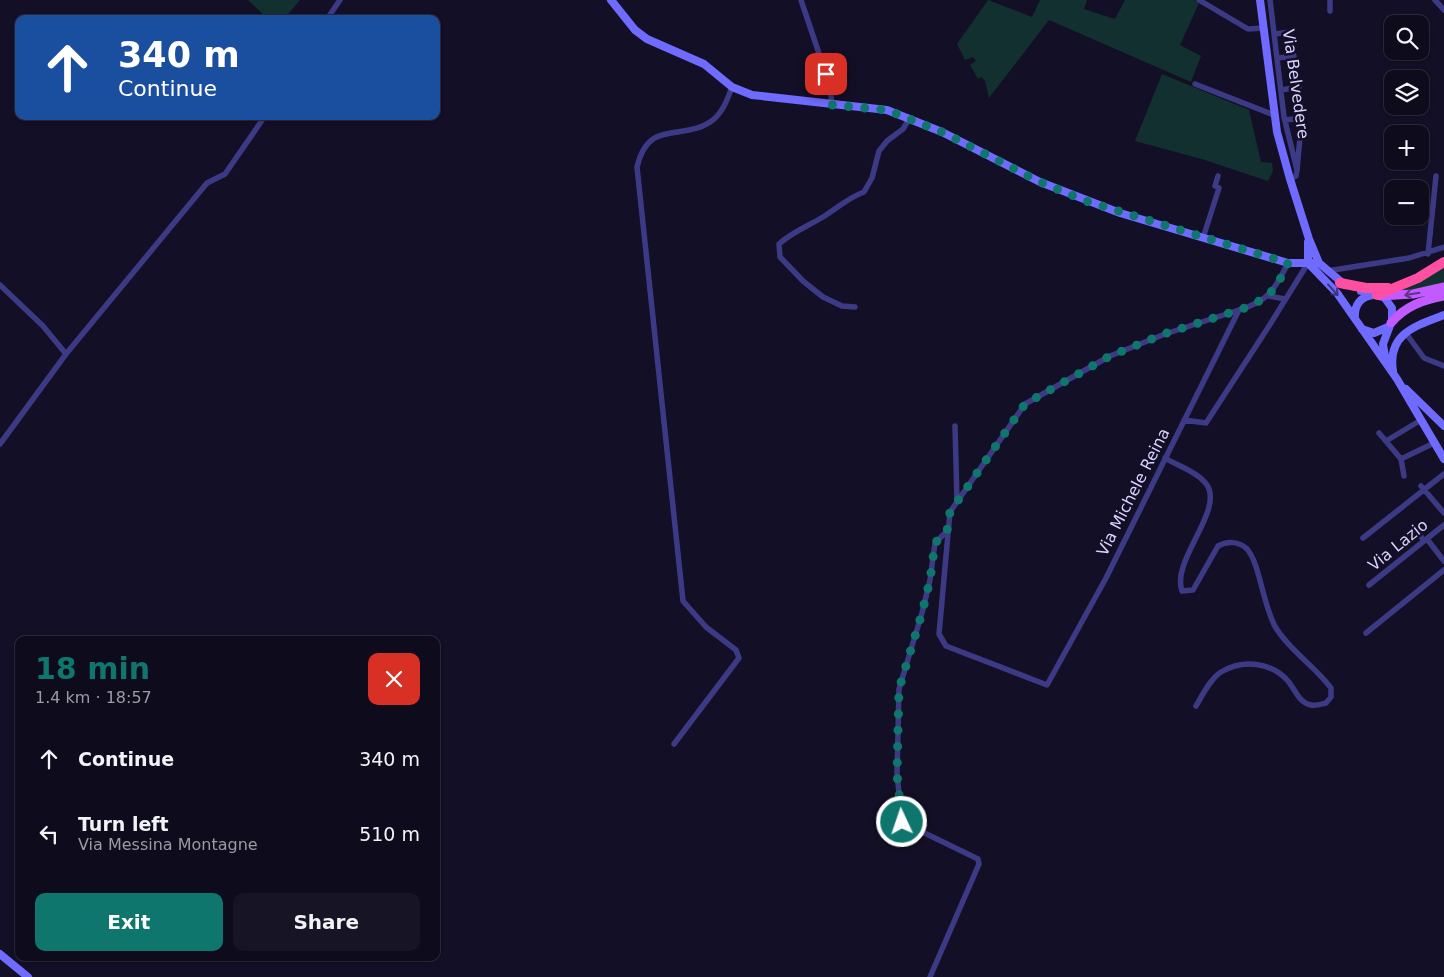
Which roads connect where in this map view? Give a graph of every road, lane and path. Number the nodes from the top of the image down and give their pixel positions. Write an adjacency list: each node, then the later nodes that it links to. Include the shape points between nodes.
1 (340, 0): 11 (street)
2 (611, 0): 17 (street, via 647,39 704,64)
3 (801, 0): 20 (street, via 830,86)
4 (1199, 0): 12 (street, via 1248,29)
5 (1260, 0): 12 (street)
6 (1270, 0): 13 (street, Via Belvedere)
7 (1330, 0): 10 (street)
8 (1435, 0): 9 (street)
9 (1444, 10)
10 (1330, 11)
11 (330, 15)
12 (1264, 28): 21 (street)
13 (1275, 34): 14 (street, via 1290,32); 15 (street, Via Belvedere)
14 (1294, 56): 15 (street); 18 (street)
15 (1278, 58): 19 (street, Via Belvedere)
16 (1195, 84): 21 (street)
17 (732, 87): 20 (street, via 752,95); 90 (street, via 726,104 713,120 696,128 653,137 641,152 637,167 683,601 706,627 736,650 739,658)
18 (1299, 87): 19 (street); 22 (street)
19 (1281, 90): 25 (street, Via Belvedere)
20 (832, 105): 23 (street, via 887,110)
21 (1274, 115): 31 (street)
22 (1302, 118): 25 (street); 26 (street)
23 (909, 119): 32 (street, via 1086,201); 49 (street, via 879,151 872,178 864,192 851,197 779,244 780,257 803,281 823,297 842,306)
24 (262, 120): 57 (street, via 225,174 207,183)
25 (1285, 120): 27 (street, Via Belvedere)
26 (1300, 136): 27 (street); 28 (street)
27 (1288, 138): 28 (street, Via Belvedere)
28 (1297, 170): 31 (street, via 1296,176)
29 (1218, 176): 32 (street, via 1215,186 1219,188)
30 (1436, 176): 35 (street)
31 (1290, 179): 33 (street)
32 (1203, 238): 37 (street)
33 (1309, 239): 38 (street); 39 (street)
34 (1444, 247): 35 (street)
35 (1428, 254): 40 (street)
36 (1444, 262): 43 (highway)
37 (1288, 263): 38 (street); 46 (street)
38 (1308, 263): 39 (street); 48 (street); 52 (street, one-way to 52, via 1338,293)
39 (1319, 263): 40 (street)
40 (1326, 271): 41 (street)
41 (1340, 283): 43 (highway, via 1366,288); 45 (street)
42 (0, 285): 57 (street, via 43,326)
43 (1398, 286): 45 (highway)
44 (1444, 287): 45 (main road, one-way to 45, via 1413,294)
45 (1377, 295): 52 (street, via 1359,301 1355,310); 53 (street, via 1388,301 1392,308)
46 (1269, 296): 48 (street); 50 (street)
47 (1444, 296): 53 (main road, via 1414,304)
48 (1285, 299): 63 (street, via 1206,423)
49 (855, 307)
50 (1239, 310): 63 (street, Via Michele Reina); 78 (street, via 1164,334 1110,356 1025,404)
51 (1444, 315): 54 (street)
52 (1356, 322): 53 (street, via 1364,331 1374,333); 58 (street)
53 (1390, 324): 55 (street)
54 (1405, 332): 56 (street); 59 (street, via 1424,358)
55 (1383, 349): 56 (street); 58 (street)
56 (1393, 349): 60 (street)
57 (66, 354): 71 (street)
58 (1386, 364): 60 (street)
59 (1444, 366)
60 (1395, 376): 61 (street); 62 (street)
61 (1424, 407): 62 (street); 65 (street)
62 (1416, 412): 64 (street)
63 (1184, 420): 72 (street, Via Michele Reina)
64 (1421, 420): 67 (street); 69 (street)
65 (1442, 424): 67 (street)
66 (955, 426): 78 (street)
67 (1427, 430): 70 (street)
68 (1380, 433): 69 (street)
69 (1386, 441): 73 (street)
70 (1434, 443): 73 (street); 74 (street)
71 (0, 444)
72 (1165, 458): 82 (street, Via Michele Reina, via 1106,578 1047,685 946,646 939,634); 89 (street, via 1202,480 1210,493 1208,508 1180,577 1182,591 1193,590 1218,546 1230,542 1241,544 1253,557 1277,629 1331,688 1331,697 1326,703 1312,706 1302,701 1273,669 1250,664 1220,673)
73 (1401, 459): 76 (street)
74 (1444, 459)
75 (1444, 474): 77 (street)
76 (1404, 476)
77 (1423, 488): 79 (street); 83 (street)
78 (957, 502): 82 (street, via 950,512)
79 (1444, 513)
80 (1444, 525): 84 (street, Via Lazio)
81 (1414, 526): 84 (street)
82 (947, 531): 93 (street, via 935,543 922,613 899,689 897,774 902,822 978,859 979,864)
83 (1363, 538)
84 (1426, 540): 85 (street); 87 (street, Via Lazio)
85 (1444, 561)
86 (1444, 570): 88 (street)
87 (1369, 586)
88 (1366, 632)
89 (1196, 706)
90 (674, 744)
91 (0, 954): 92 (street)
92 (28, 977)
93 (930, 977)

